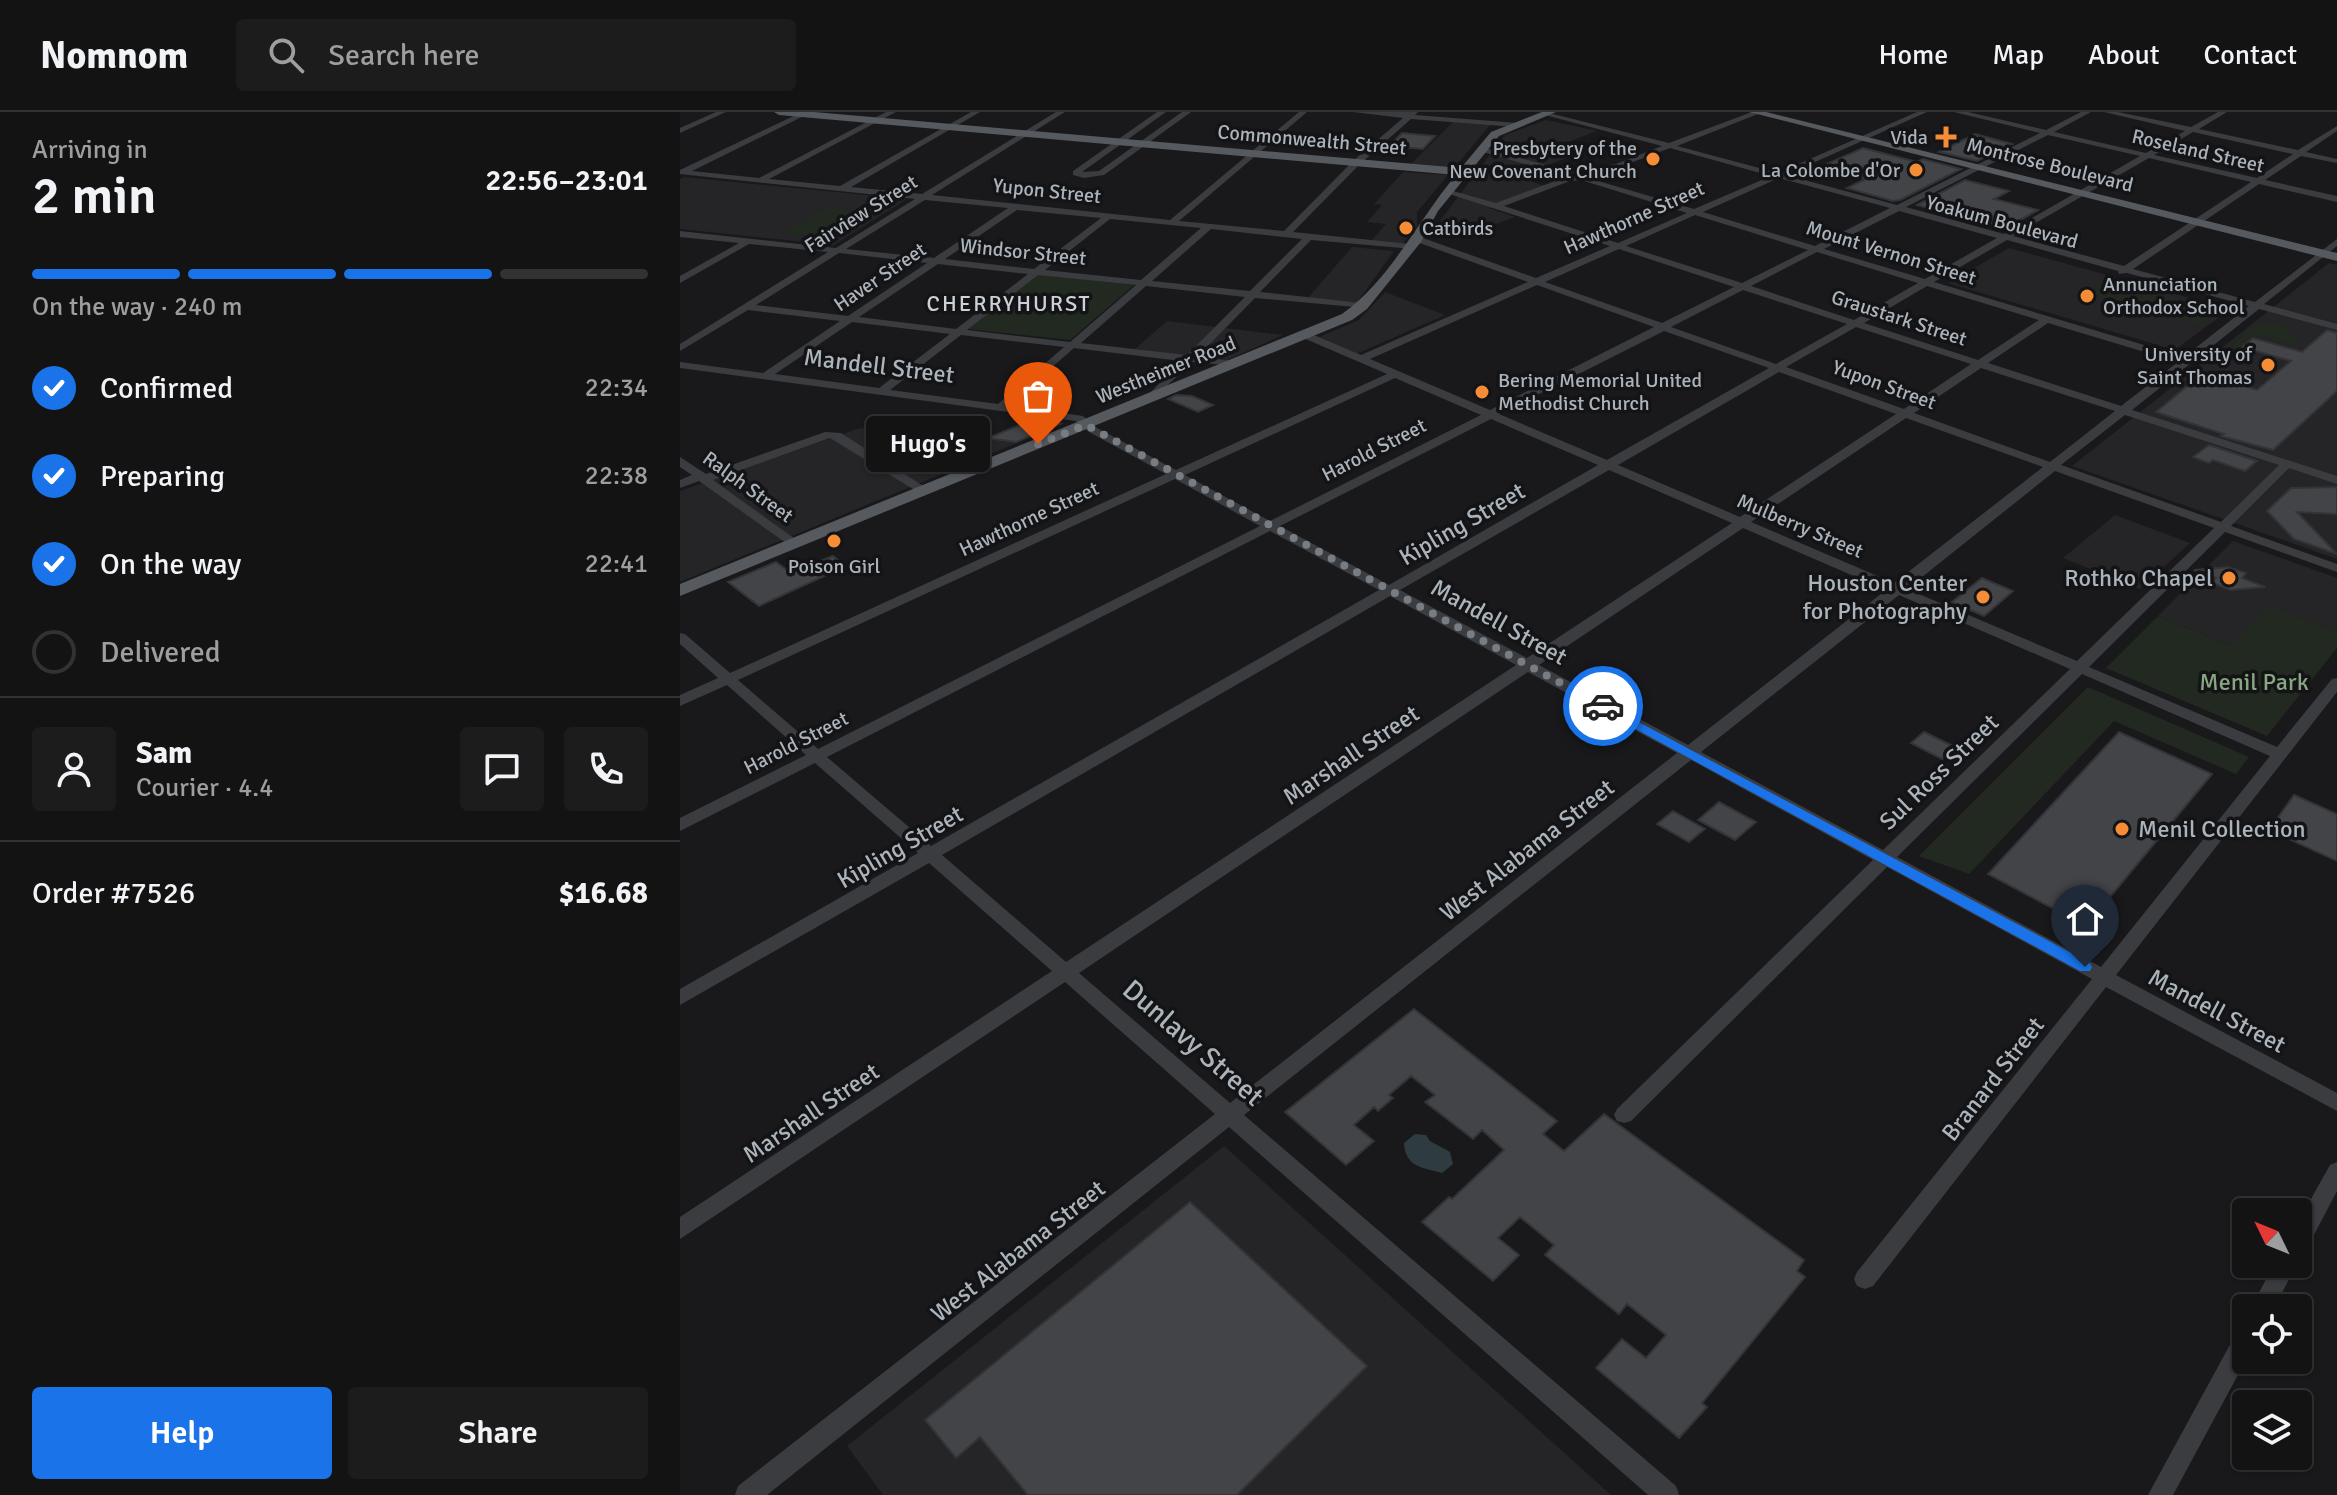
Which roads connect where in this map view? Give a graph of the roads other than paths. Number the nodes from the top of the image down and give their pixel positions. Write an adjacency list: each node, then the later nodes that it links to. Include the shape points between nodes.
1 (722, 112): 25 (street)
2 (779, 112): 18 (main road, Commonwealth Street)
3 (892, 112): 20 (street)
4 (976, 112): 22 (street)
5 (1061, 112): 27 (street, Fairview Street)
6 (1162, 112): 29 (street)
7 (1187, 112): 30 (street)
8 (1303, 112): 33 (street)
9 (1357, 112): 19 (street)
10 (1548, 112): 21 (main road, Westheimer Road); 31 (street, Yoakum Boulevard)
11 (1741, 112): 31 (street)
12 (1757, 112): 28 (main road, Montrose Boulevard); 31 (street)
13 (1923, 112): 28 (street, Hawthorne Street)
14 (1958, 112): 26 (street, Roseland Street)
15 (2087, 112): 26 (street, Harold Street)
16 (2108, 112): 24 (street)
17 (2223, 112): 24 (street, Kipling Street)
18 (806, 113): 20 (main road, Commonwealth Street); 42 (street)
19 (1410, 114): 21 (street); 37 (street)
20 (877, 120): 22 (main road, Commonwealth Street); 46 (street)
21 (1515, 125): 32 (main road, Westheimer Road, via 1495,134)
22 (950, 127): 27 (main road, Commonwealth Street); 50 (street)
23 (2337, 128): 34 (street)
24 (2192, 130): 34 (street); 35 (street, Kipling Street)
25 (680, 131)
26 (2047, 132): 35 (street, Roseland Street); 39 (street, Harold Street)
27 (1027, 133): 29 (main road, Commonwealth Street); 53 (street, Fairview Street)
28 (1863, 138): 39 (main road, Montrose Boulevard); 45 (street, Hawthorne Street)
29 (1120, 141): 30 (main road, Commonwealth Street); 30 (street, via 1076,173 1101,173)
30 (1142, 143): 33 (main road, Commonwealth Street)
31 (1666, 146): 38 (street); 38 (street, via 1614,160); 45 (street, Yoakum Boulevard)
32 (1482, 149): 41 (main road, Westheimer Road); 44 (street)
33 (1254, 153): 37 (main road, Commonwealth Street); 62 (street)
34 (2299, 153): 36 (street); 48 (street)
35 (2148, 155): 48 (street, Roseland Street); 52 (street, Kipling Street)
36 (2337, 161)
37 (1357, 162): 41 (main road, Commonwealth Street); 65 (street)
38 (1628, 162): 40 (street)
39 (1977, 168): 52 (main road, Montrose Boulevard); 57 (street, Harold Street)
40 (1602, 169): 44 (street, Commonwealth Street); 47 (street)
41 (1465, 172): 43 (street, Commonwealth Street); 51 (main road, Westheimer Road)
42 (681, 173): 46 (street, Yupon Street)
43 (1508, 173): 44 (street, Commonwealth Street); 49 (street)
44 (1561, 173)
45 (1777, 177): 57 (street, Yoakum Boulevard); 59 (street, Hawthorne Street)
46 (761, 180): 50 (street, Yupon Street)
47 (1586, 180): 49 (street); 58 (street); 59 (street, Mount Vernon Street)
48 (2258, 181): 54 (street, Roseland Street); 61 (street)
49 (1551, 186): 55 (street)
50 (843, 188): 53 (street, Yupon Street)
51 (1449, 191): 55 (street, Graustark Street); 70 (main road, Westheimer Road)
52 (2081, 194): 61 (main road, Montrose Boulevard); 67 (street, Kipling Street)
53 (922, 198): 56 (street, Yupon Street); 72 (street, Fairview Street)
54 (2337, 199)
55 (1497, 206): 58 (street, Graustark Street)
56 (1014, 208): 60 (street, Yupon Street); 75 (street, Haver Street)
57 (1896, 209): 67 (street, Yoakum Boulevard); 73 (street, Harold Street)
58 (1510, 210): 71 (street, Graustark Street)
59 (1695, 213): 71 (street, Hawthorne Street); 73 (street, Mount Vernon Street)
60 (1107, 217): 62 (street, Yupon Street); 76 (street)
61 (2197, 222): 74 (main road, Montrose Boulevard); 77 (street)
62 (1171, 223): 63 (street, Yupon Street)
63 (1208, 227): 65 (street, Yupon Street); 79 (street)
64 (680, 234): 68 (street, Windsor Street)
65 (1285, 235): 66 (street, Yupon Street)
66 (1309, 237): 70 (street, Yupon Street); 83 (street)
67 (2003, 238): 77 (street, Yoakum Boulevard); 81 (street, Kipling Street)
68 (750, 240): 72 (street, Windsor Street); 78 (street)
69 (2337, 242): 74 (street, West Alabama Street)
70 (1413, 243): 80 (street, Yupon Street); 84 (main road, Westheimer Road)
71 (1619, 246): 80 (street, Hawthorne Street); 82 (street, Graustark Street)
72 (837, 250): 75 (street, Windsor Street); 85 (street, Fairview Street)
73 (1817, 250): 81 (street, Mount Vernon Street); 82 (street, Harold Street)
74 (2330, 255): 86 (street, West Alabama Street)
75 (936, 260): 76 (street, Windsor Street); 87 (street, Haver Street)
76 (1037, 271): 79 (street, Windsor Street); 92 (street)
77 (2123, 272): 86 (street, Yoakum Boulevard)
78 (680, 280)
79 (1144, 283): 83 (street, Windsor Street); 95 (street)
80 (1536, 283): 90 (street, Yupon Street); 98 (street, Hawthorne Street)
81 (1926, 283): 88 (street, Mount Vernon Street); 89 (street, Kipling Street)
82 (1743, 287): 89 (street, Graustark Street); 90 (street, Harold Street)
83 (1253, 294): 84 (street, Windsor Street); 97 (street)
84 (1362, 306): 94 (main road, Westheimer Road)
85 (745, 307): 87 (street); 96 (street, Fairview Street)
86 (2254, 308): 91 (street, Yoakum Boulevard); 93 (street, Yoakum Boulevard); 99 (street, West Alabama Street)
87 (850, 319): 92 (street); 105 (street, Haver Street)
88 (2047, 319): 99 (street, Mount Vernon Street); 101 (street, Marshall Street)
89 (1856, 323): 101 (street, Graustark Street); 103 (street, Kipling Street)
90 (1662, 327): 103 (street, Yupon Street); 110 (street, Harold Street)
91 (2337, 327)
92 (958, 332): 95 (street); 106 (street)
93 (2337, 333)
94 (1305, 335): 98 (street, Mulberry Street); 100 (main road, Westheimer Road)
95 (1072, 345): 97 (street); 108 (street)
96 (680, 348)
97 (1189, 359): 100 (street); 107 (street)
98 (1361, 359): 104 (street, Mulberry Street)
99 (2186, 361): 109 (street, West Alabama Street)
100 (1234, 364): 107 (main road, Westheimer Road)
101 (1981, 364): 109 (street, Graustark Street); 111 (street, Marshall Street)
102 (680, 365): 105 (street, Mandell Street)
103 (1778, 368): 111 (street, Yupon Street); 115 (street, Kipling Street)
104 (1395, 374): 110 (street, Mulberry Street); 117 (street, Hawthorne Street)
105 (766, 376): 106 (street, Mandell Street)
106 (882, 391): 108 (street, Mandell Street)
107 (1151, 398): 112 (main road, Westheimer Road)
108 (1002, 406): 112 (street, Mandell Street, via 1079,418)
109 (2123, 411): 114 (street, Graustark Street); 116 (street, West Alabama Street)
110 (1490, 414): 115 (street, Mulberry Street); 123 (street, Harold Street)
111 (1908, 415): 116 (street, Yupon Street); 122 (street, Marshall Street)
112 (1086, 425): 117 (street, Mandell Street); 121 (main road, Westheimer Road)
113 (680, 461): 118 (street, Ralph Street)
114 (2287, 464): 119 (street, Graustark Street); 124 (street, Sul Ross Street)
115 (1608, 465): 122 (street, Mulberry Street); 128 (street, Kipling Street)
116 (2052, 466): 124 (street, Yupon Street); 127 (street, West Alabama Street)
117 (1175, 474): 123 (street, Mandell Street); 133 (street, Hawthorne Street)
118 (702, 478): 120 (street); 121 (street, via 822,435 837,435); 125 (street, Ralph Street)
119 (2337, 480)
120 (680, 484)
121 (925, 491): 125 (main road, Westheimer Road)
122 (1743, 523): 127 (street, Mulberry Street); 131 (street, Marshall Street)
123 (1270, 526): 128 (street, Mandell Street); 138 (street, Harold Street)
124 (2224, 526): 126 (street, Yupon Street); 132 (street, Sul Ross Street)
125 (793, 544): 129 (main road, Westheimer Road)
126 (2337, 568)
127 (1896, 589): 132 (street, Mulberry Street); 136 (street, West Alabama Street)
128 (1391, 590): 131 (street, Mandell Street); 140 (street, Kipling Street)
129 (680, 591)
130 (680, 637): 133 (street, Dunlavy Street)
131 (1530, 665): 136 (street, Mandell Street); 142 (street, Marshall Street)
132 (2080, 668): 137 (street, Mulberry Street); 141 (street, Sul Ross Street)
133 (728, 679): 135 (street, Hawthorne Street); 138 (street, Dunlavy Street)
134 (2337, 682): 137 (street, Branard Street)
135 (680, 701)
136 (1688, 754): 141 (street, Mandell Street); 146 (street, West Alabama Street)
137 (2280, 754): 143 (street, Branard Street)
138 (817, 756): 139 (street, Harold Street); 140 (street, Dunlavy Street)
139 (680, 825)
140 (930, 855): 142 (street, Dunlavy Street); 144 (street, Kipling Street)
141 (1885, 859): 143 (street, Mandell Street); 147 (street, Sul Ross Street)
142 (1066, 973): 146 (street, Dunlavy Street); 150 (street, Marshall Street)
143 (2104, 977): 145 (street, Mandell Street); 151 (street, Branard Street)
144 (680, 998)
145 (2337, 1103)
146 (1230, 1115): 153 (street, West Alabama Street); 154 (street, Dunlavy Street)
147 (1624, 1115)
148 (2337, 1171): 149 (street)
149 (2312, 1217)
150 (680, 1229)
151 (1865, 1279)
152 (2232, 1364): 155 (street)
153 (747, 1495)
154 (1667, 1495)
155 (2160, 1495)

